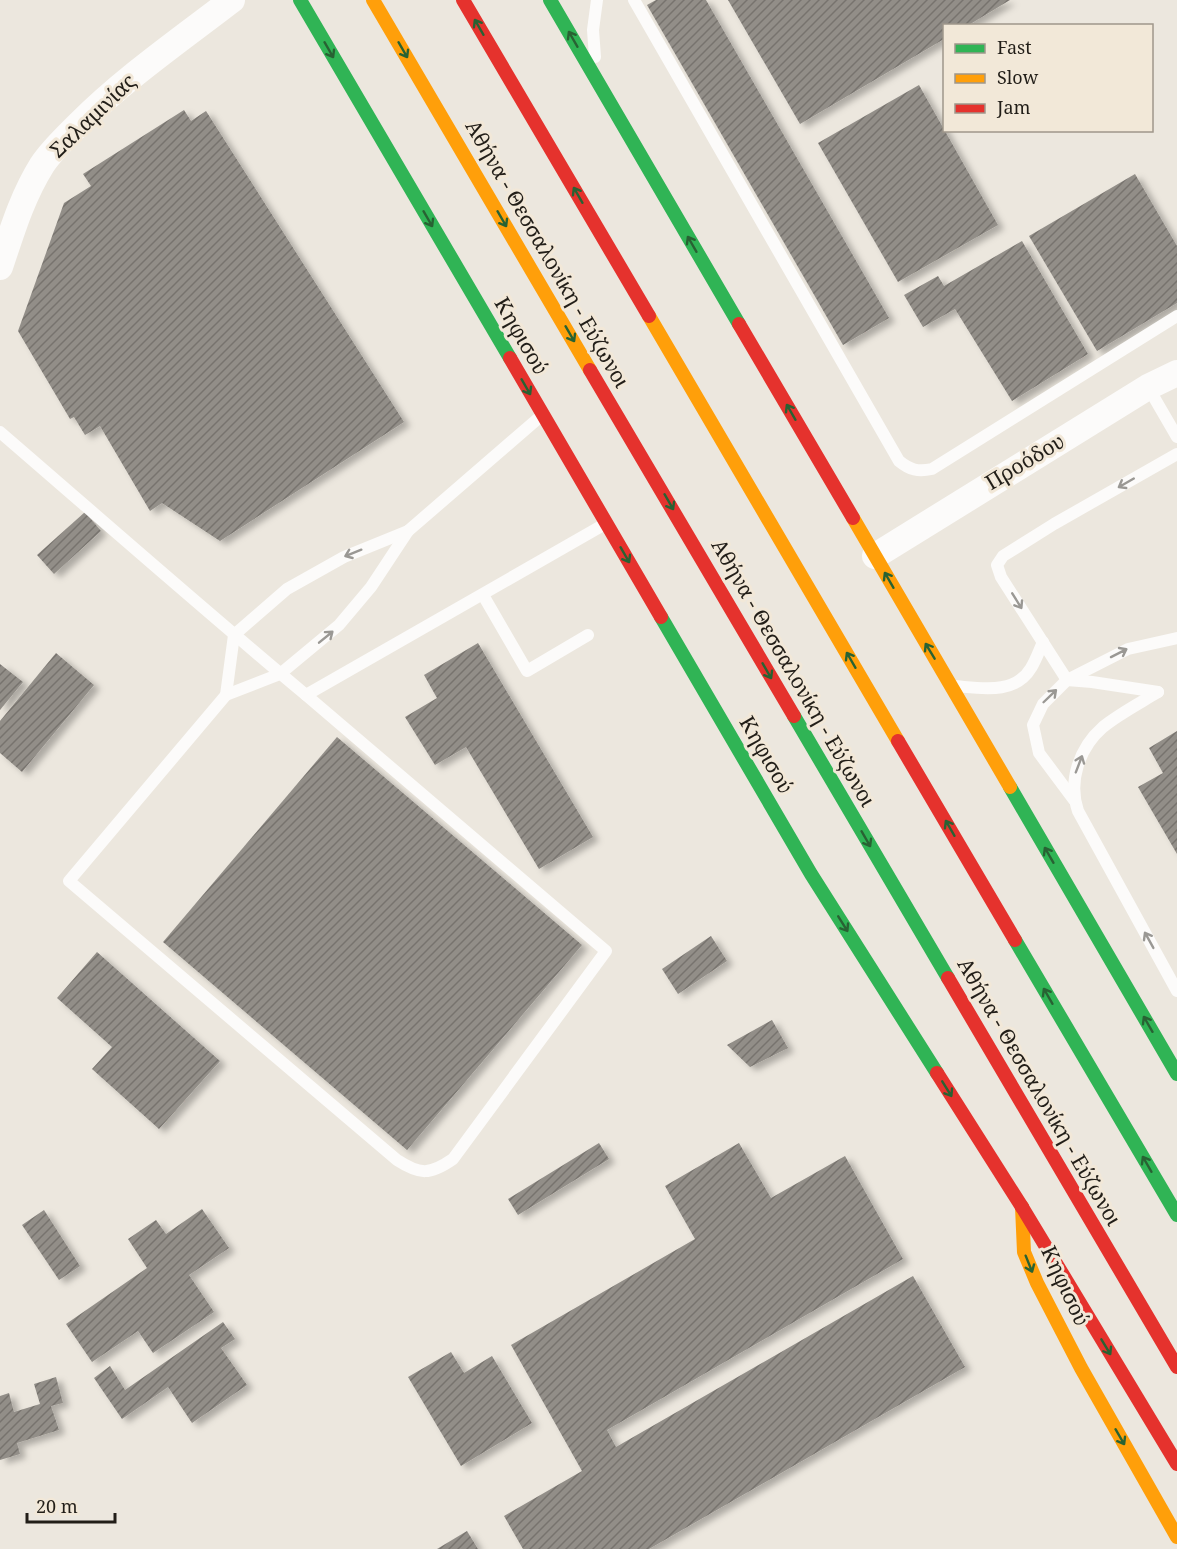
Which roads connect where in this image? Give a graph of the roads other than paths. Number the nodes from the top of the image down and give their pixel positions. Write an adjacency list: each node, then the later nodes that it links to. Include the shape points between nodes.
1 (232, 0): 9 (street, Σαλαμινίας, via 125,82 63,139 29,186)
2 (300, 0): 13 (main road, Κηφισού, one-way to 13)
3 (373, 0): 35 (main road, Αθήνα - Θεσσαλονίκη - Εύζωνοι, one-way to 35)
4 (463, 0): 34 (main road, one-way to 4)
5 (550, 0): 8 (main road, one-way to 5)
6 (597, 0): 8 (lane, via 593,30)
7 (634, 0): 10 (lane, via 899,461 906,467 932,469)
8 (596, 79): 19 (main road, one-way to 8)
9 (0, 267)
10 (1177, 316)
11 (1177, 373): 12 (street, Προόδου)
12 (1148, 387): 15 (lane); 19 (street, Προόδου)
13 (543, 415): 17 (main road, Κηφισού); 18 (lane)
14 (0, 432): 21 (lane)
15 (1177, 436)
16 (1177, 454): 24 (lane, one-way to 24, via 1054,524 1004,556 997,565)
17 (606, 524): 20 (lane); 33 (main road, Κηφισού, one-way to 33, via 812,874)
18 (408, 531): 21 (lane, one-way to 21, via 344,557 287,589); 25 (lane, one-way to 18, via 339,626)
19 (875, 556): 27 (main road, one-way to 19)
20 (483, 596): 22 (lane, via 527,671); 29 (lane)
21 (234, 635): 25 (lane); 28 (lane)
22 (588, 635)
23 (1177, 638): 26 (lane, one-way to 23, via 1128,649)
24 (1043, 642): 26 (lane); 27 (lane, via 1031,670 1010,687)
25 (280, 674): 28 (lane); 29 (lane)
26 (1067, 680): 30 (lane, one-way to 26, via 1039,753 1033,725 1043,704); 30 (lane, one-way to 26, via 1075,774 1090,742 1103,727 1158,692)
27 (951, 686): 32 (main road, one-way to 27)
28 (226, 695): 29 (lane, via 69,881 397,1160 425,1172 438,1169 453,1159 606,951)
29 (306, 695)
30 (1074, 800): 31 (lane, one-way to 30)
31 (1177, 991)
32 (1177, 1074)
33 (1022, 1207): 36 (main road, one-way to 36); 37 (main road, Κηφισού, one-way to 37, via 1024,1252 1037,1283)
34 (1177, 1215)
35 (1177, 1367)
36 (1177, 1464)
37 (1177, 1537)

